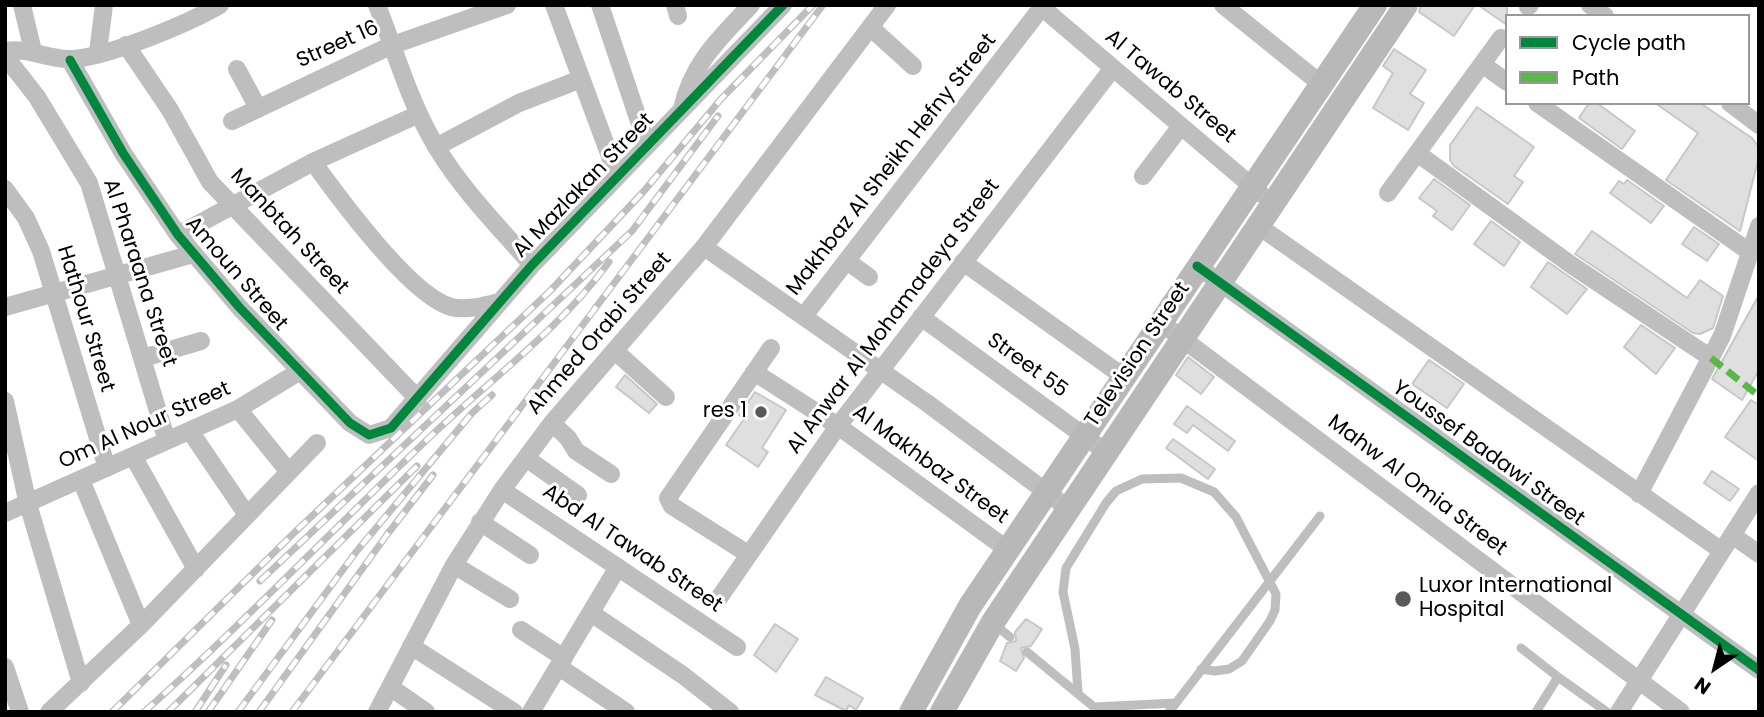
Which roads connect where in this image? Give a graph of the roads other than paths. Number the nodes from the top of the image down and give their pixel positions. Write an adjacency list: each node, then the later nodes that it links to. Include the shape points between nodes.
1 (22, 5): 19 (street)
2 (104, 5): 20 (street)
3 (377, 5): 18 (street)
4 (554, 5): 27 (street)
5 (600, 5): 38 (street)
6 (751, 5): 33 (street, via 703,56)
7 (783, 5): 33 (street, Al Mazlakan Street)
8 (887, 5): 15 (street, Ahmed Orabi Street)
9 (1223, 5): 29 (street)
10 (1406, 5): 47 (main road, Television Street)
11 (504, 6): 18 (street, Street 16)
12 (1041, 6): 25 (street, Al Tawab Street); 55 (street, Makhbaz Al Sheikh Hefny Street)
13 (1372, 7): 29 (main road, Television Street)
14 (209, 8): 17 (street)
15 (870, 27): 24 (street); 52 (street, Ahmed Orabi Street)
16 (1501, 38): 23 (street)
17 (126, 45): 20 (street); 48 (street, Manbtah Street, via 170,110 210,182)
18 (390, 46): 32 (street, Street 16); 34 (street)
19 (33, 51): 21 (street); 22 (street)
20 (98, 52): 22 (street)
21 (5, 53): 59 (street, Al Pharaana Street, via 89,183)
22 (70, 60): 51 (street, Amoun Street, via 123,153)
23 (1482, 64): 28 (street); 40 (street)
24 (913, 66)
25 (1113, 68): 37 (street, Al Tawab Street); 56 (street, Al Anwar Al Mohamadeya Street)
26 (237, 69): 32 (street)
27 (582, 79): 39 (street, via 519,103); 42 (street)
28 (1505, 81)
29 (1321, 83): 44 (main road, Television Street)
30 (1540, 105): 53 (street)
31 (1733, 105): 36 (street)
32 (258, 108): 35 (street, Street 16)
33 (682, 109): 38 (street, Al Mazlakan Street)
34 (419, 114): 39 (street); 41 (street)
35 (232, 121)
36 (1759, 124)
37 (1181, 126): 43 (street); 44 (street, Al Tawab Street)
38 (647, 145): 42 (street, Al Mazlakan Street)
39 (436, 147): 57 (street)
40 (1418, 153): 46 (street); 73 (street, via 1570,264)
41 (313, 162): 48 (street); 63 (street, via 364,228 437,301 453,307)
42 (617, 175): 57 (street, Al Mazlakan Street)
43 (1143, 176)
44 (1251, 186): 47 (street, Al Tawab Street); 58 (main road, Television Street)
45 (5, 189): 62 (street, Hathour Street, via 35,234)
46 (1388, 193)
47 (1272, 203): 49 (main road, Television Street)
48 (229, 205): 51 (street); 79 (street, Manbtah Street)
49 (1257, 225): 61 (main road, Television Street); 98 (street)
50 (1759, 226): 53 (street)
51 (178, 235): 54 (street, Amoun Street)
52 (704, 247): 65 (street); 71 (street, Ahmed Orabi Street)
53 (1751, 253): 73 (street)
54 (192, 254): 59 (street); 75 (street, Amoun Street)
55 (846, 261): 60 (street); 65 (street, Makhbaz Al Sheikh Hefny Street)
56 (963, 262): 66 (street, Al Anwar Al Mohamadeya Street); 77 (street)
57 (531, 265): 63 (street, Al Mazlakan Street)
58 (1197, 266): 61 (street, Youssef Badawi Street); 67 (main road, Television Street)
59 (119, 276): 62 (street); 72 (street, Al Pharaana Street)
60 (869, 277)
61 (1219, 282): 68 (main road, Television Street); 120 (street, Youssef Badawi Street)
62 (53, 294): 64 (street); 91 (street, Hathour Street)
63 (500, 302): 79 (street, Al Mazlakan Street)
64 (5, 307)
65 (804, 316): 74 (street)
66 (921, 317): 74 (street, Al Anwar Al Mohamadeya Street); 85 (street, Street 55)
67 (1160, 322): 68 (street, Mahw Al Omia Street); 77 (main road, Television Street)
68 (1182, 339): 88 (main road, Television Street); 133 (street, Mahw Al Omia Street)
69 (201, 341): 72 (street)
70 (771, 348): 76 (street)
71 (615, 351): 78 (street); 82 (street, Ahmed Orabi Street)
72 (143, 358): 86 (street, Al Pharaana Street)
73 (1711, 358): 98 (street)
74 (880, 370): 83 (street, Al Anwar Al Mohamadeya Street); 96 (street)
75 (300, 371): 79 (street, Amoun Street, via 350,423 369,435 391,428); 81 (street, Om Al Nour Street)
76 (754, 372): 83 (street, Al Makhbaz Street); 109 (street, via 667,498 672,506)
77 (1124, 377): 85 (main road, Television Street)
78 (666, 397)
79 (418, 399)
80 (5, 401): 100 (street)
81 (238, 409): 84 (street, Om Al Nour Street); 92 (street)
82 (552, 424): 90 (street, Ahmed Orabi Street); 93 (street, via 576,451)
83 (838, 426): 107 (street, Al Makhbaz Street); 109 (street, Al Anwar Al Mohamadeya Street)
84 (190, 431): 86 (street, Om Al Nour Street); 103 (street)
85 (1084, 436): 88 (street, Street 55); 96 (main road, Television Street)
86 (167, 441): 89 (street, Om Al Nour Street)
87 (317, 443): 92 (street)
88 (1107, 452): 101 (main road, Television Street)
89 (133, 456): 91 (street, Om Al Nour Street); 114 (street)
90 (526, 458): 95 (street, Ahmed Orabi Street); 99 (street)
91 (107, 468): 94 (street, Om Al Nour Street)
92 (289, 472): 103 (street)
93 (611, 474)
94 (80, 480): 100 (street, Om Al Nour Street); 121 (street)
95 (502, 490): 105 (street, Ahmed Orabi Street); 113 (street, Abd Al Tawab Street)
96 (1047, 492): 101 (street); 107 (main road, Television Street)
97 (1759, 493): 106 (street)
98 (1639, 494): 108 (street)
99 (578, 495)
100 (28, 504): 102 (street, Om Al Nour Street); 134 (street)
101 (1069, 509): 123 (main road, Television Street)
102 (5, 513)
103 (247, 515): 114 (street)
104 (1320, 516): 115 (lane)
105 (480, 522): 111 (street); 112 (street, Ahmed Orabi Street)
106 (1732, 535): 108 (street); 110 (street)
107 (1008, 550): 118 (main road, Television Street)
108 (1722, 551): 120 (street)
109 (748, 554): 116 (street, Al Anwar Al Mohamadeya Street)
110 (1759, 554)
111 (530, 555)
112 (454, 565): 117 (street); 124 (street, Ahmed Orabi Street)
113 (618, 567): 119 (street); 125 (street, Abd Al Tawab Street)
114 (196, 569): 121 (street)
115 (1269, 580): 130 (lane); 130 (lane, via 1276,594 1275,610 1242,661 1222,670); 136 (lane, via 1236,517 1214,492 1181,478 1161,476 1116,491 1066,568 1063,580)
116 (719, 598)
117 (510, 599)
118 (970, 606): 123 (main road); 147 (main road, Television Street)
119 (591, 613): 128 (street); 146 (street)
120 (1681, 615): 131 (street, Youssef Badawi Street); 133 (street)
121 (141, 625): 134 (street)
122 (521, 630): 128 (street)
123 (1002, 630): 148 (main road, Television Street)
124 (411, 646): 135 (street, Ahmed Orabi Street); 143 (street)
125 (737, 647)
126 (1521, 648): 132 (lane)
127 (1027, 652): 136 (lane)
128 (562, 663): 144 (street); 145 (street)
129 (5, 667): 139 (street)
130 (1201, 669): 137 (lane)
131 (1759, 670)
132 (1558, 677): 150 (lane); 151 (lane)
133 (1639, 680): 152 (street); 153 (street, Mahw Al Omia Street)
134 (81, 683): 140 (street)
135 (390, 687): 141 (street, Ahmed Orabi Street); 142 (street)
136 (1079, 693): 138 (lane)
137 (1175, 703): 138 (lane); 149 (lane)
138 (1098, 709)
139 (20, 712)
140 (49, 712)
141 (377, 712)
142 (426, 712)
143 (514, 712)
144 (531, 712)
145 (626, 712)
146 (730, 712)
147 (911, 712)
148 (942, 712)
149 (1168, 712)
150 (1536, 712)
151 (1607, 712)
152 (1619, 712)
153 (1681, 712)

